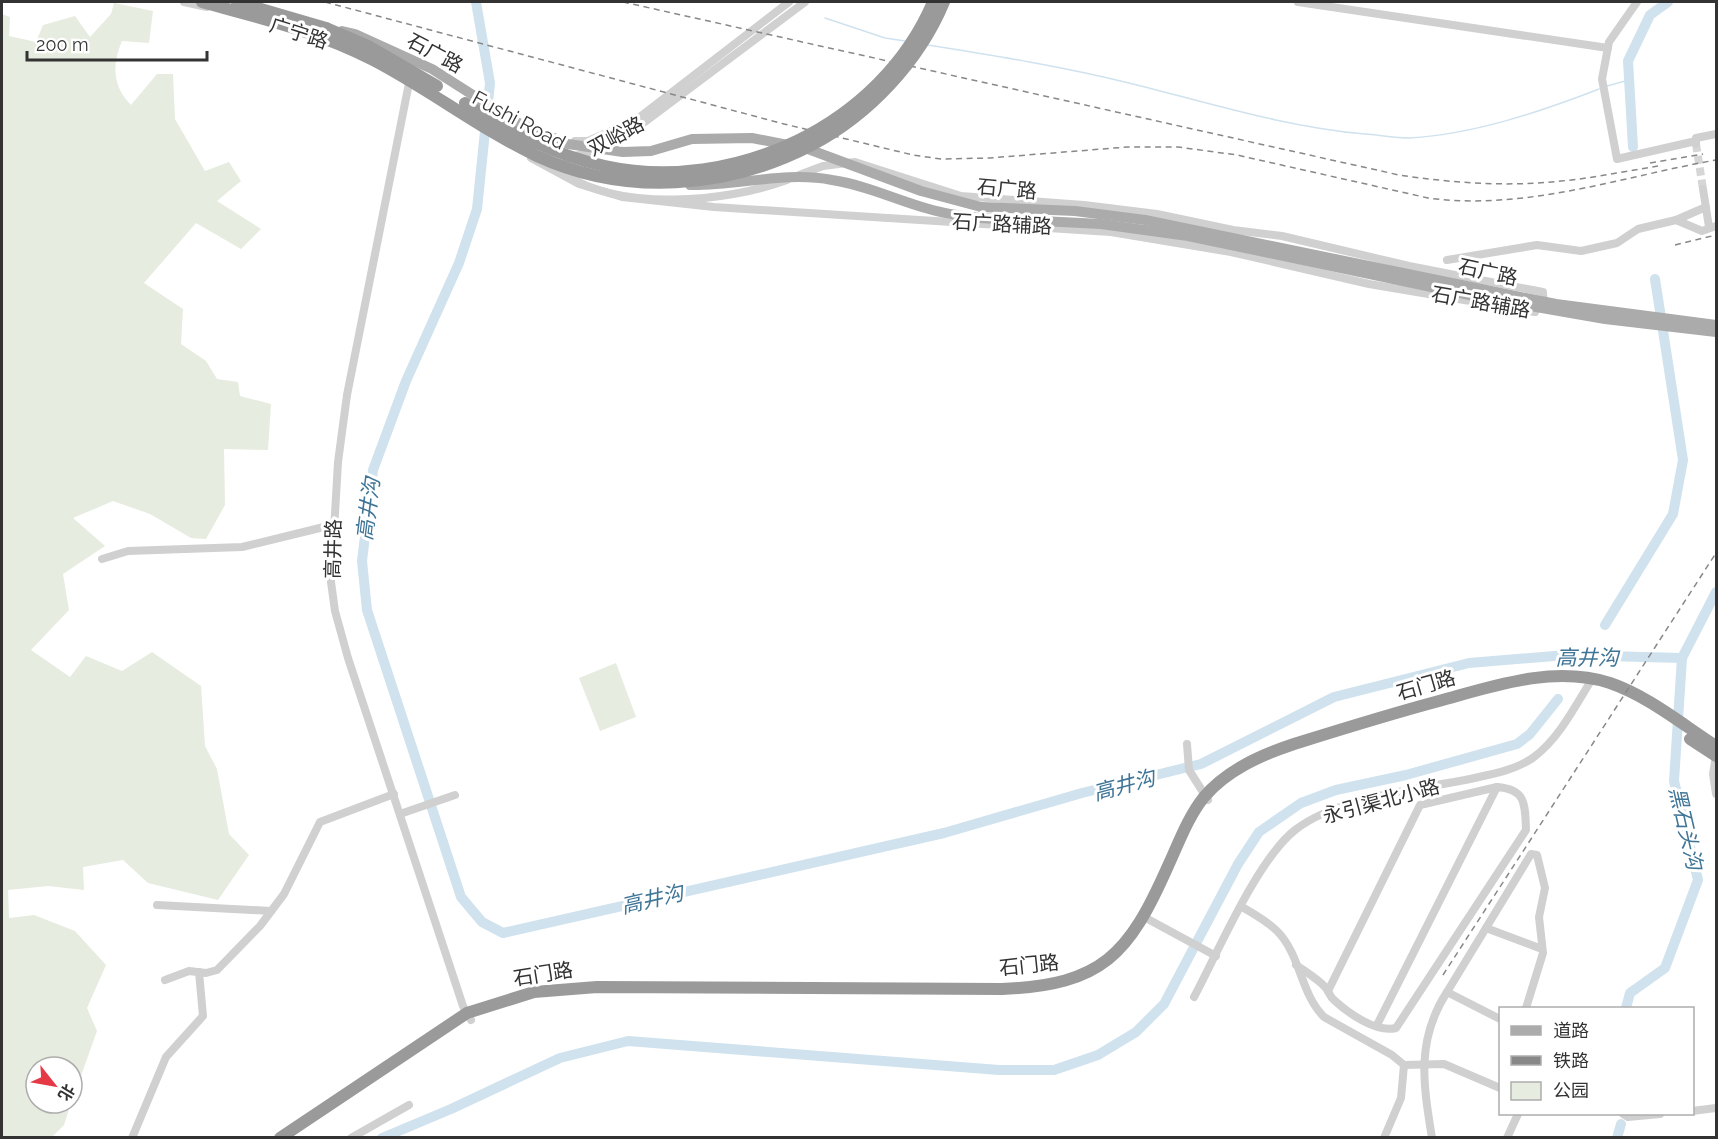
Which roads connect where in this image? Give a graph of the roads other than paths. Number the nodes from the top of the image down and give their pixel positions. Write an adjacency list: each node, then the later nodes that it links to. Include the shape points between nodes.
1 (184, 2): 14 (street, 广宁路, via 322,38 372,59)
2 (202, 2): 18 (highway, Fushi Road, bridge, via 327,39 424,88 538,156 596,175)
3 (237, 2): 11 (highway, Fushi Road)
4 (249, 2): 13 (street, 广宁路, via 322,23)
5 (789, 2): 13 (street, 双峪路, bridge, via 636,120 588,141 554,139 535,133)
6 (805, 2): 17 (street, 双峪路, via 638,127 595,151)
7 (933, 2): 11 (highway, Fushi Road, bridge, via 904,51 850,108 796,142 757,158 723,167 676,172 606,167 541,147 368,46)
8 (944, 2): 18 (highway, Fushi Road, bridge, via 913,56 892,82 860,114 824,138 782,160 735,176)
9 (1298, 2): 12 (street)
10 (1637, 2): 12 (street)
11 (326, 28): 23 (main road, 石广路, bridge, via 355,34 432,69 512,120 568,144 651,152 692,139 752,138 808,149)
12 (1608, 48): 15 (street, via 1602,82 1617,159 1696,143 1696,138)
13 (414, 63): 14 (street, 高井路)
14 (409, 81): 16 (street, 双峪路, bridge); 34 (street, 高井路, via 347,395)
15 (1716, 134)
16 (505, 141): 17 (street, 双峪路, via 533,153); 22 (street, 石广路辅路, via 550,170 594,190 646,201)
17 (569, 156): 20 (street, 石广路辅路, via 565,174 613,192 665,198)
18 (666, 184): 23 (main road, 石广路, bridge, via 724,186 801,177 831,179 927,209)
19 (1703, 189): 21 (street)
20 (727, 195): 22 (street); 29 (street, 石广路辅路, via 762,189 823,166 855,162 961,196 1148,213 1312,242)
21 (1706, 207): 24 (street); 25 (street)
22 (726, 208): 30 (street, 石广路辅路, via 1112,232)
23 (980, 213): 26 (main road, 石广路, via 1075,211); 27 (main road, 石广路, via 1188,236)
24 (1676, 220): 25 (street, via 1702,231); 28 (street, via 1638,229 1617,243 1581,251 1537,245)
25 (1713, 226)
26 (1253, 241): 29 (main road, via 1306,246); 31 (main road, 石广路)
27 (1305, 260): 30 (main road); 31 (main road, 石广路)
28 (1447, 260)
29 (1409, 266): 30 (street, 石广路辅路, via 1543,292 1544,313)
30 (1425, 292)
31 (1480, 293): 32 (main road, 石广路, bridge); 33 (main road, 石广路, bridge, via 1605,319)
32 (1716, 325)
33 (1716, 332)
34 (332, 525): 35 (street, via 242,547 128,551); 43 (street, 高井路, via 335,611)
35 (102, 559)
36 (1589, 684): 37 (highway, 石门路); 46 (highway, 石门路, via 1519,685 1335,737 1256,764); 49 (street, 永引渠北小路, via 1548,745 1521,765 1358,802 1307,822 1278,847)
37 (1661, 715): 38 (highway, 石门路); 46 (highway, 石门路, via 1624,689 1591,679 1535,677 1267,753 1239,768)
38 (1697, 738): 40 (highway, 石门路); 41 (highway, 石门路)
39 (1187, 744): 46 (street, via 1189,770)
40 (1716, 746)
41 (1716, 756): 44 (street)
42 (1497, 787): 58 (street, via 1420,805); 64 (street); 64 (street, via 1514,790 1523,799 1526,830 1396,1028 1388,1030)
43 (394, 794): 47 (street, 高井路); 50 (street, via 320,822)
44 (1716, 794)
45 (451, 797): 47 (street)
46 (1207, 798): 51 (highway, 石门路)
47 (405, 812): 62 (street, 高井路)
48 (157, 905): 50 (street)
49 (1242, 907): 54 (street, 永引渠北小路); 55 (street, via 1278,932)
50 (272, 911): 56 (street, via 217,970)
51 (1146, 919): 54 (street); 62 (highway, 石门路, via 1131,946 1115,962 1079,983 1056,990 996,994 599,994 538,1000)
52 (1486, 928): 53 (street); 53 (street, via 1531,854 1538,855 1545,888 1539,917); 59 (street)
53 (1542, 949): 61 (street)
54 (1214, 955): 60 (street, 永引渠北小路)
55 (1296, 965): 58 (street); 65 (street, via 1312,1004 1324,1017)
56 (199, 972): 57 (street, via 189,971); 72 (street, via 203,1016 166,1057)
57 (165, 980)
58 (1328, 991): 64 (street, via 1347,1011)
59 (1447, 992): 63 (street); 66 (street, via 1436,1008 1424,1044)
60 (1194, 997)
61 (1526, 1007)
62 (469, 1017): 73 (highway, 石门路); 74 (highway, 石门路)
63 (1499, 1018)
64 (1377, 1025)
65 (1404, 1065): 66 (street); 76 (street, via 1401,1098)
66 (1425, 1066): 67 (street, via 1444,1064 1458,1068); 77 (street)
67 (1499, 1088)
68 (409, 1105): 75 (street)
69 (1716, 1108): 70 (street)
70 (1694, 1111)
71 (1517, 1115): 78 (street)
72 (132, 1137)
73 (280, 1137)
74 (294, 1137)
75 (351, 1137)
76 (1384, 1137)
77 (1432, 1137)
78 (1507, 1137)

